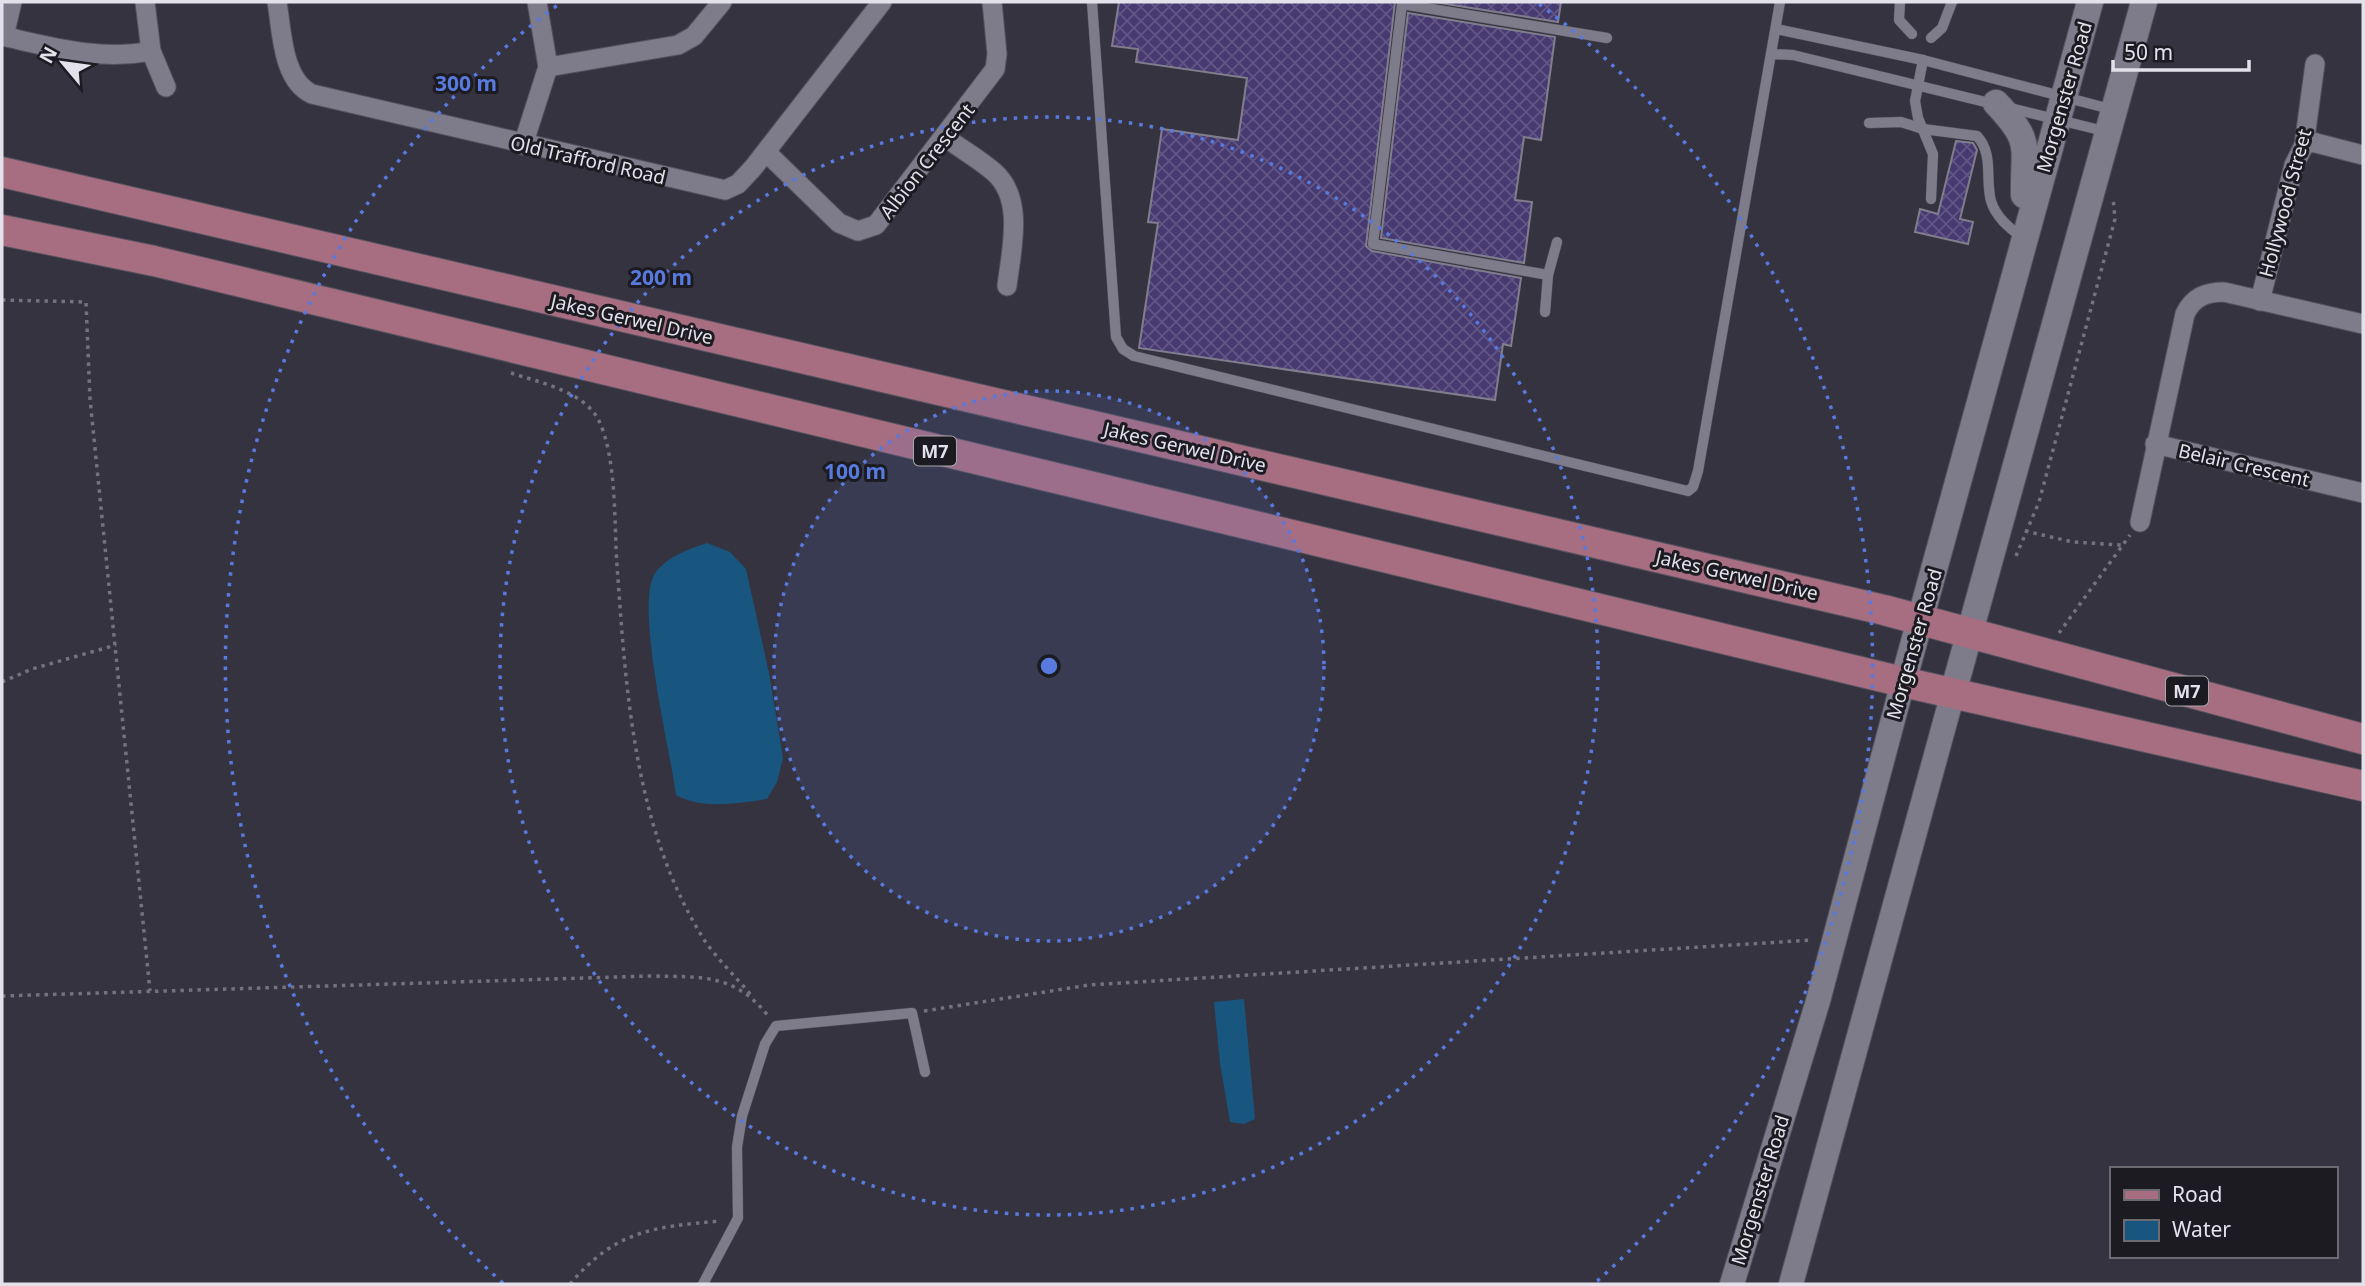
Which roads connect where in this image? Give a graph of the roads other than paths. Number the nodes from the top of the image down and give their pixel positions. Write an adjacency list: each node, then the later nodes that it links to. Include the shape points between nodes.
1 (12, 2): 16 (street)
2 (145, 2): 19 (street)
3 (277, 2): 32 (street, Old Trafford Road, via 291,74 304,90)
4 (537, 2): 23 (street)
5 (722, 2): 23 (street, via 694,36 678,45)
6 (882, 2): 34 (street, Old Trafford Road)
7 (992, 2): 31 (street, Albion Crescent, via 995,69)
8 (1092, 2): 20 (lane, via 1116,337 1123,349 1134,356 1688,491 1698,471)
9 (1780, 2): 14 (lane)
10 (1900, 2): 15 (lane, via 1899,20)
11 (1952, 2): 18 (lane, via 1942,28)
12 (2091, 2): 27 (main road, Morgenster Road)
13 (2144, 2): 28 (main road)
14 (1776, 29): 20 (lane); 21 (lane)
15 (1913, 34)
16 (3, 36): 19 (street, via 93,55)
17 (1606, 38): 41 (lane, via 1402,4 1373,244)
18 (1931, 38)
19 (151, 51): 25 (street)
20 (1770, 54): 24 (lane, via 1793,55)
21 (1923, 60): 24 (lane); 27 (lane)
22 (2315, 64): 33 (street, Hollywood Street)
23 (548, 67): 32 (street)
24 (1918, 85): 26 (lane); 30 (lane, via 1916,111)
25 (166, 87)
26 (1996, 103): 27 (lane); 39 (main road, via 2014,121 2024,141)
27 (2060, 107): 28 (lane); 28 (lane); 39 (main road, Morgenster Road)
28 (2111, 121): 50 (main road)
29 (1869, 123): 30 (lane, via 1892,121)
30 (1923, 129): 37 (lane, via 1933,154); 39 (lane, via 1974,135 1981,141 1997,214)
31 (945, 137): 34 (street, Albion Crescent, via 884,218 858,231 839,223); 42 (street, via 995,173 1009,194 1013,229)
32 (523, 145): 34 (street, Old Trafford Road, via 724,190 738,184)
33 (2304, 145): 35 (street, via 2312,142); 43 (street, Hollywood Street, via 2294,165)
34 (766, 152)
35 (2363, 155)
36 (2, 172): 49 (main road, Jakes Gerwel Drive / M7)
37 (1931, 199)
38 (2, 230): 51 (main road, M7, via 154,261)
39 (2026, 234): 49 (main road, Morgenster Road)
40 (1557, 242): 41 (lane)
41 (1548, 275): 44 (lane)
42 (1007, 286)
43 (2260, 301): 45 (street, Belair Crescent); 46 (street, Belair Crescent, via 2216,292 2204,294 2188,308)
44 (1545, 312)
45 (2363, 324)
46 (2155, 444): 47 (street, Belair Crescent); 48 (street)
47 (2363, 493)
48 (2140, 522)
49 (1921, 621): 50 (main road, Jakes Gerwel Drive / M7); 51 (main road, Morgenster Road)
50 (1969, 633): 52 (main road); 53 (main road, Jakes Gerwel Drive / M7)
51 (1903, 682): 52 (main road, M7); 57 (street, Morgenster Road, via 1835,938)
52 (1953, 693): 54 (main road, M7); 58 (street)
53 (2363, 739)
54 (2363, 786)
55 (925, 1072): 56 (lane, via 912,1013 776,1026 765,1044 741,1116 737,1218)
56 (703, 1284)
57 (1732, 1284)
58 (1791, 1284)

